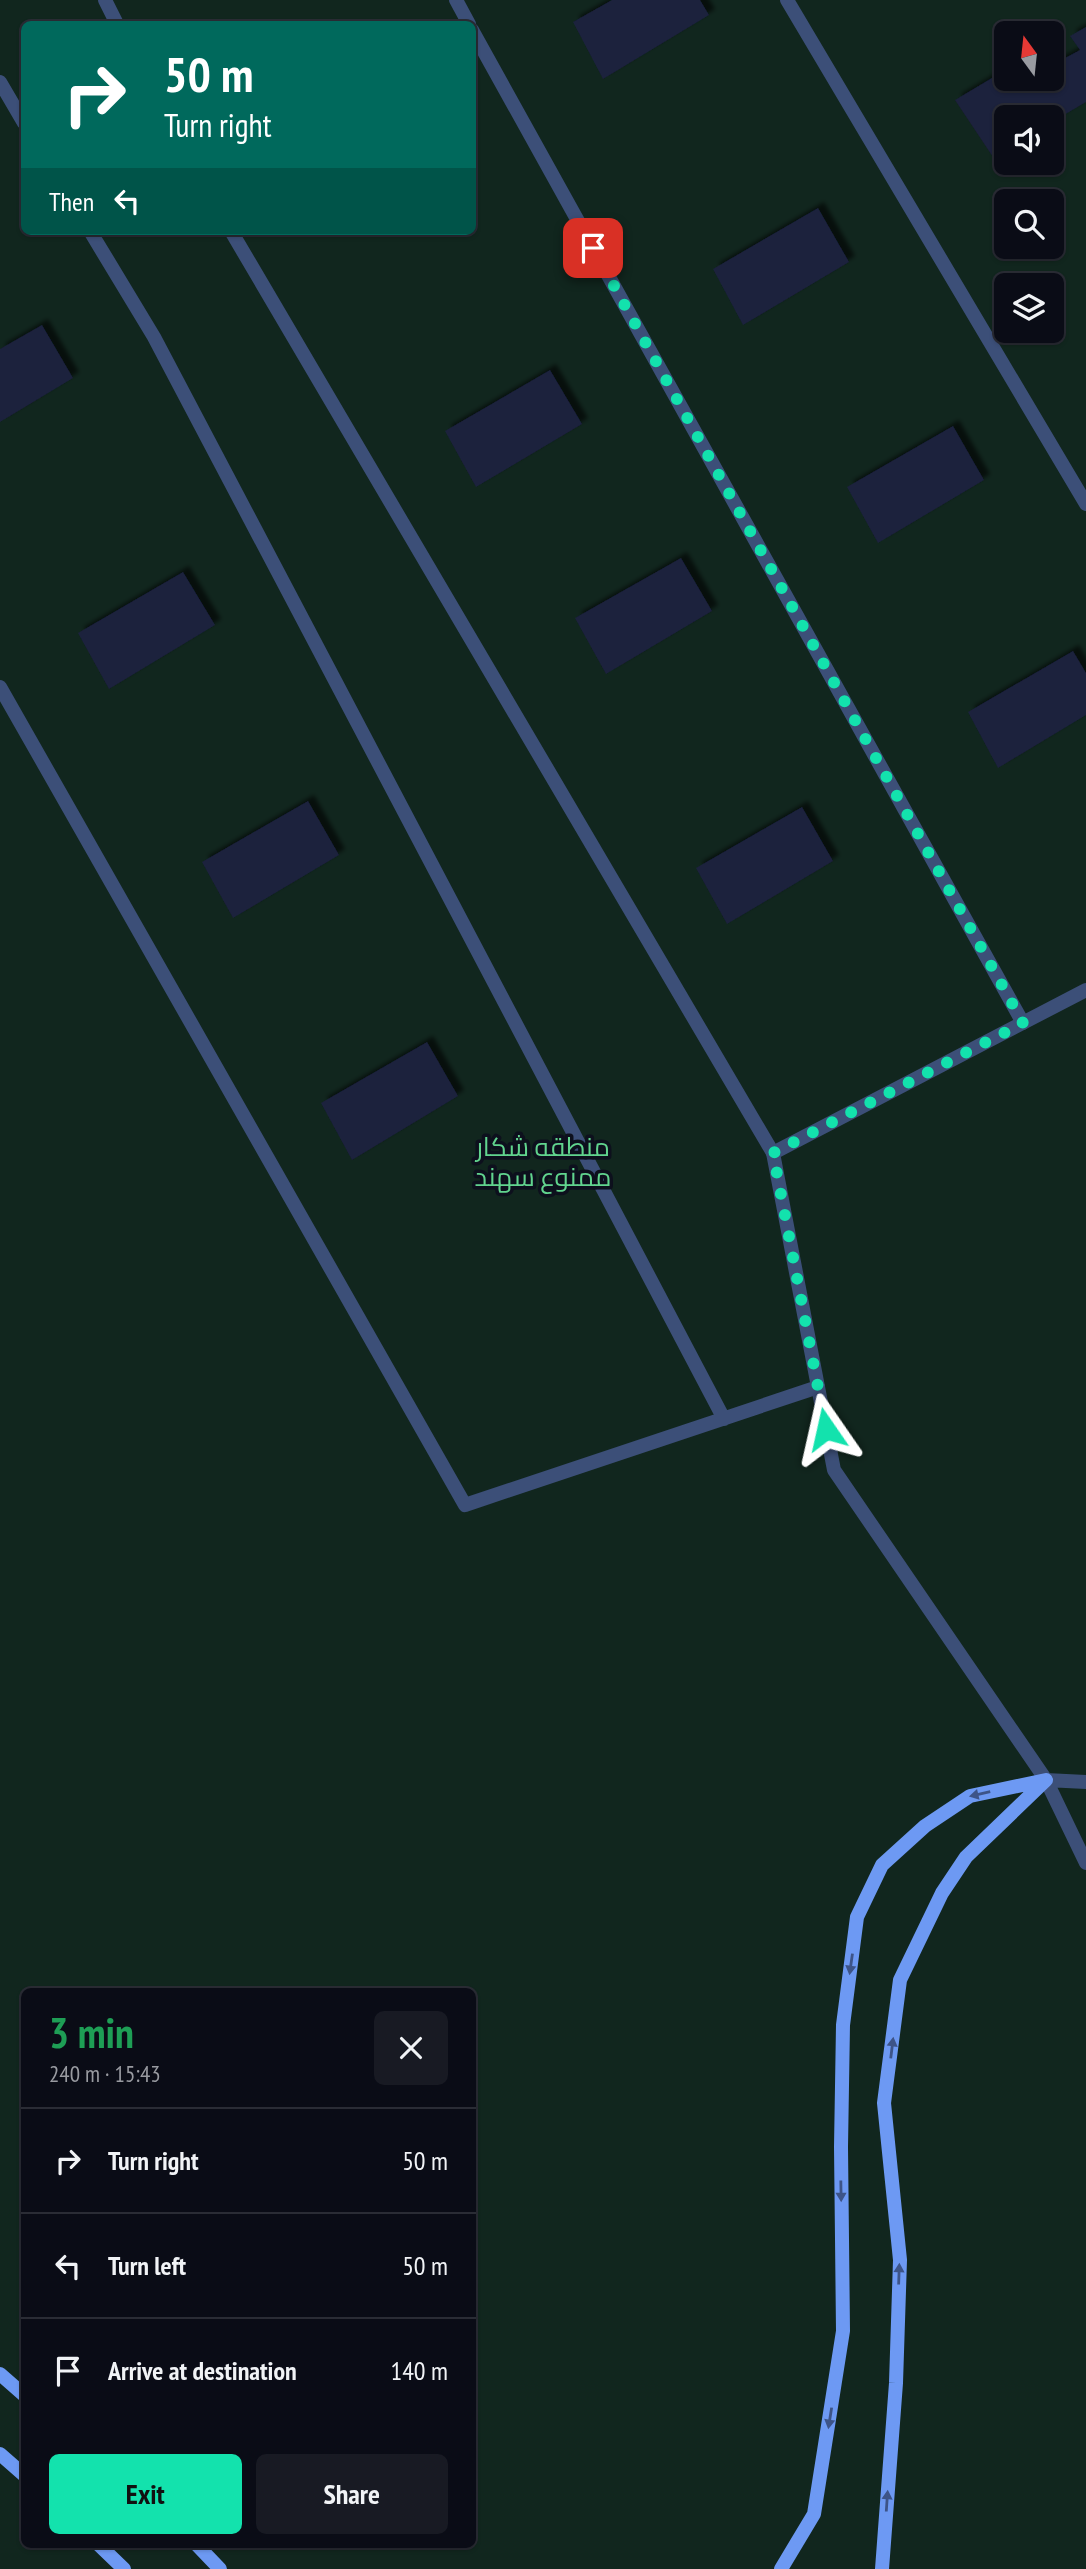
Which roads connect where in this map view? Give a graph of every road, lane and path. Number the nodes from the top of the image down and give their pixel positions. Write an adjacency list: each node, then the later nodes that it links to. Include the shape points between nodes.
1 (106, 0): 4 (street)
2 (456, 0): 5 (street)
3 (787, 0): 11 (street)
4 (116, 21)
5 (468, 21)
6 (476, 37): 14 (street)
7 (0, 82): 8 (street)
8 (21, 118)
9 (92, 235): 17 (street, via 154,337)
10 (233, 235): 15 (street)
11 (1086, 504)
12 (0, 687): 17 (street, via 465,1505)
13 (1086, 990): 14 (street)
14 (1023, 1023): 15 (street)
15 (773, 1153): 16 (street)
16 (818, 1387): 17 (street); 18 (street, via 834,1470)
17 (724, 1419)
18 (1046, 1780): 19 (street); 20 (street); 27 (street, one-way to 27, via 970,1796 925,1826 882,1865 857,1917 843,2025 843,2330 814,2514); 30 (street, one-way to 18, via 900,2260 884,2103 900,1980 942,1893 966,1857)
19 (1086, 1782)
20 (1086, 1863)
21 (0, 2374): 22 (street)
22 (21, 2392)
23 (0, 2454): 24 (street)
24 (21, 2472)
25 (102, 2548): 28 (street)
26 (200, 2548): 29 (street)
27 (783, 2567)
28 (124, 2569)
29 (220, 2569)
30 (882, 2569)

